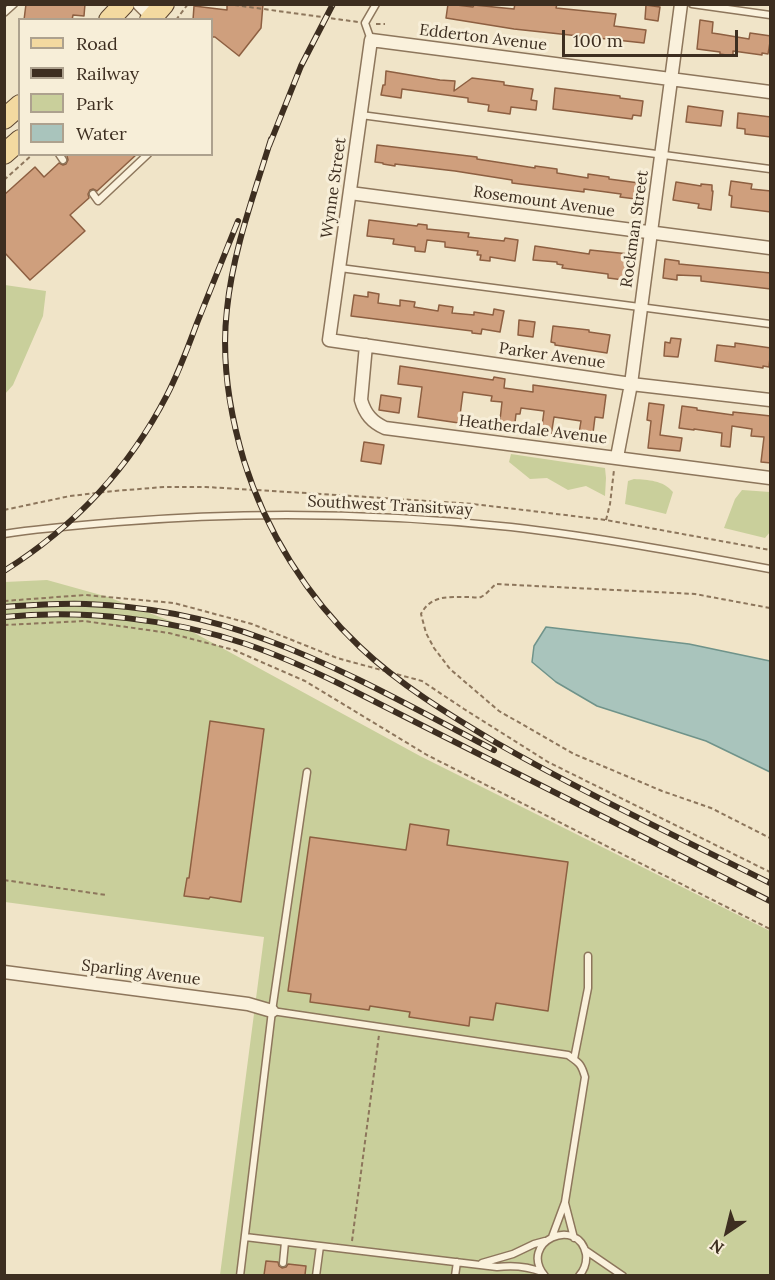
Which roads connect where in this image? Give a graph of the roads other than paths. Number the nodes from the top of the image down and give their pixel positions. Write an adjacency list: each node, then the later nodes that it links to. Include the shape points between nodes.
1 (14, 4): 6 (lane)
2 (124, 4): 8 (main road)
3 (376, 4): 9 (lane, via 365,23)
4 (681, 4): 10 (street, Rockman Street)
5 (692, 4): 7 (lane)
6 (4, 13)
7 (771, 15)
8 (111, 18)
9 (370, 40): 10 (street, Edderton Avenue); 13 (street, Wynne Street)
10 (671, 79): 11 (street, Edderton Avenue); 17 (street, Rockman Street)
11 (771, 92)
12 (18, 107): 14 (main road)
13 (360, 115): 17 (lane); 20 (street, Wynne Street)
14 (4, 119)
15 (18, 142): 16 (main road)
16 (4, 154)
17 (661, 154): 19 (lane); 22 (street, Rockman Street)
18 (146, 156): 21 (lane, via 98,201)
19 (771, 169)
20 (350, 193): 22 (street, Rosemount Avenue); 24 (street, Wynne Street)
21 (93, 194)
22 (651, 232): 23 (street, Rosemount Avenue); 25 (street, Rockman Street)
23 (771, 248)
24 (339, 268): 25 (lane); 27 (street, Wynne Street)
25 (641, 308): 26 (lane); 29 (street, Rockman Street)
26 (771, 324)
27 (329, 340): 28 (street, Parker Avenue)
28 (366, 345): 29 (street, Parker Avenue); 31 (street, Heatherdale Avenue, via 361,400 376,424)
29 (631, 384): 30 (street, Parker Avenue); 31 (street, Rockman Street)
30 (771, 400)
31 (617, 457): 32 (street, Heatherdale Avenue)
32 (771, 478)
33 (4, 534): 34 (lane, Southwest Transitway, via 184,518 387,518 501,526)
34 (771, 569)
35 (307, 771): 38 (lane)
36 (588, 956): 39 (lane, via 588,988)
37 (4, 972): 38 (street, Sparling Avenue, via 248,1004)
38 (272, 1011): 39 (lane, via 568,1055); 41 (lane)
39 (574, 1059): 40 (lane, via 582,1065 585,1077)
40 (565, 1202): 42 (lane); 43 (lane)
41 (245, 1237): 45 (lane); 52 (lane)
42 (552, 1237): 43 (lane, via 559,1234); 44 (lane)
43 (574, 1238): 47 (lane)
44 (545, 1241): 50 (lane); 51 (lane, via 538,1255)
45 (285, 1242): 46 (lane); 49 (lane)
46 (320, 1246): 48 (lane); 53 (lane)
47 (585, 1250): 55 (lane, via 585,1265); 56 (lane)
48 (457, 1262): 50 (lane); 54 (lane)
49 (283, 1263)
50 (478, 1264): 51 (lane, via 531,1267)
51 (544, 1274)
52 (240, 1275)
53 (316, 1275)
54 (455, 1275)
55 (579, 1275)
56 (623, 1275)

